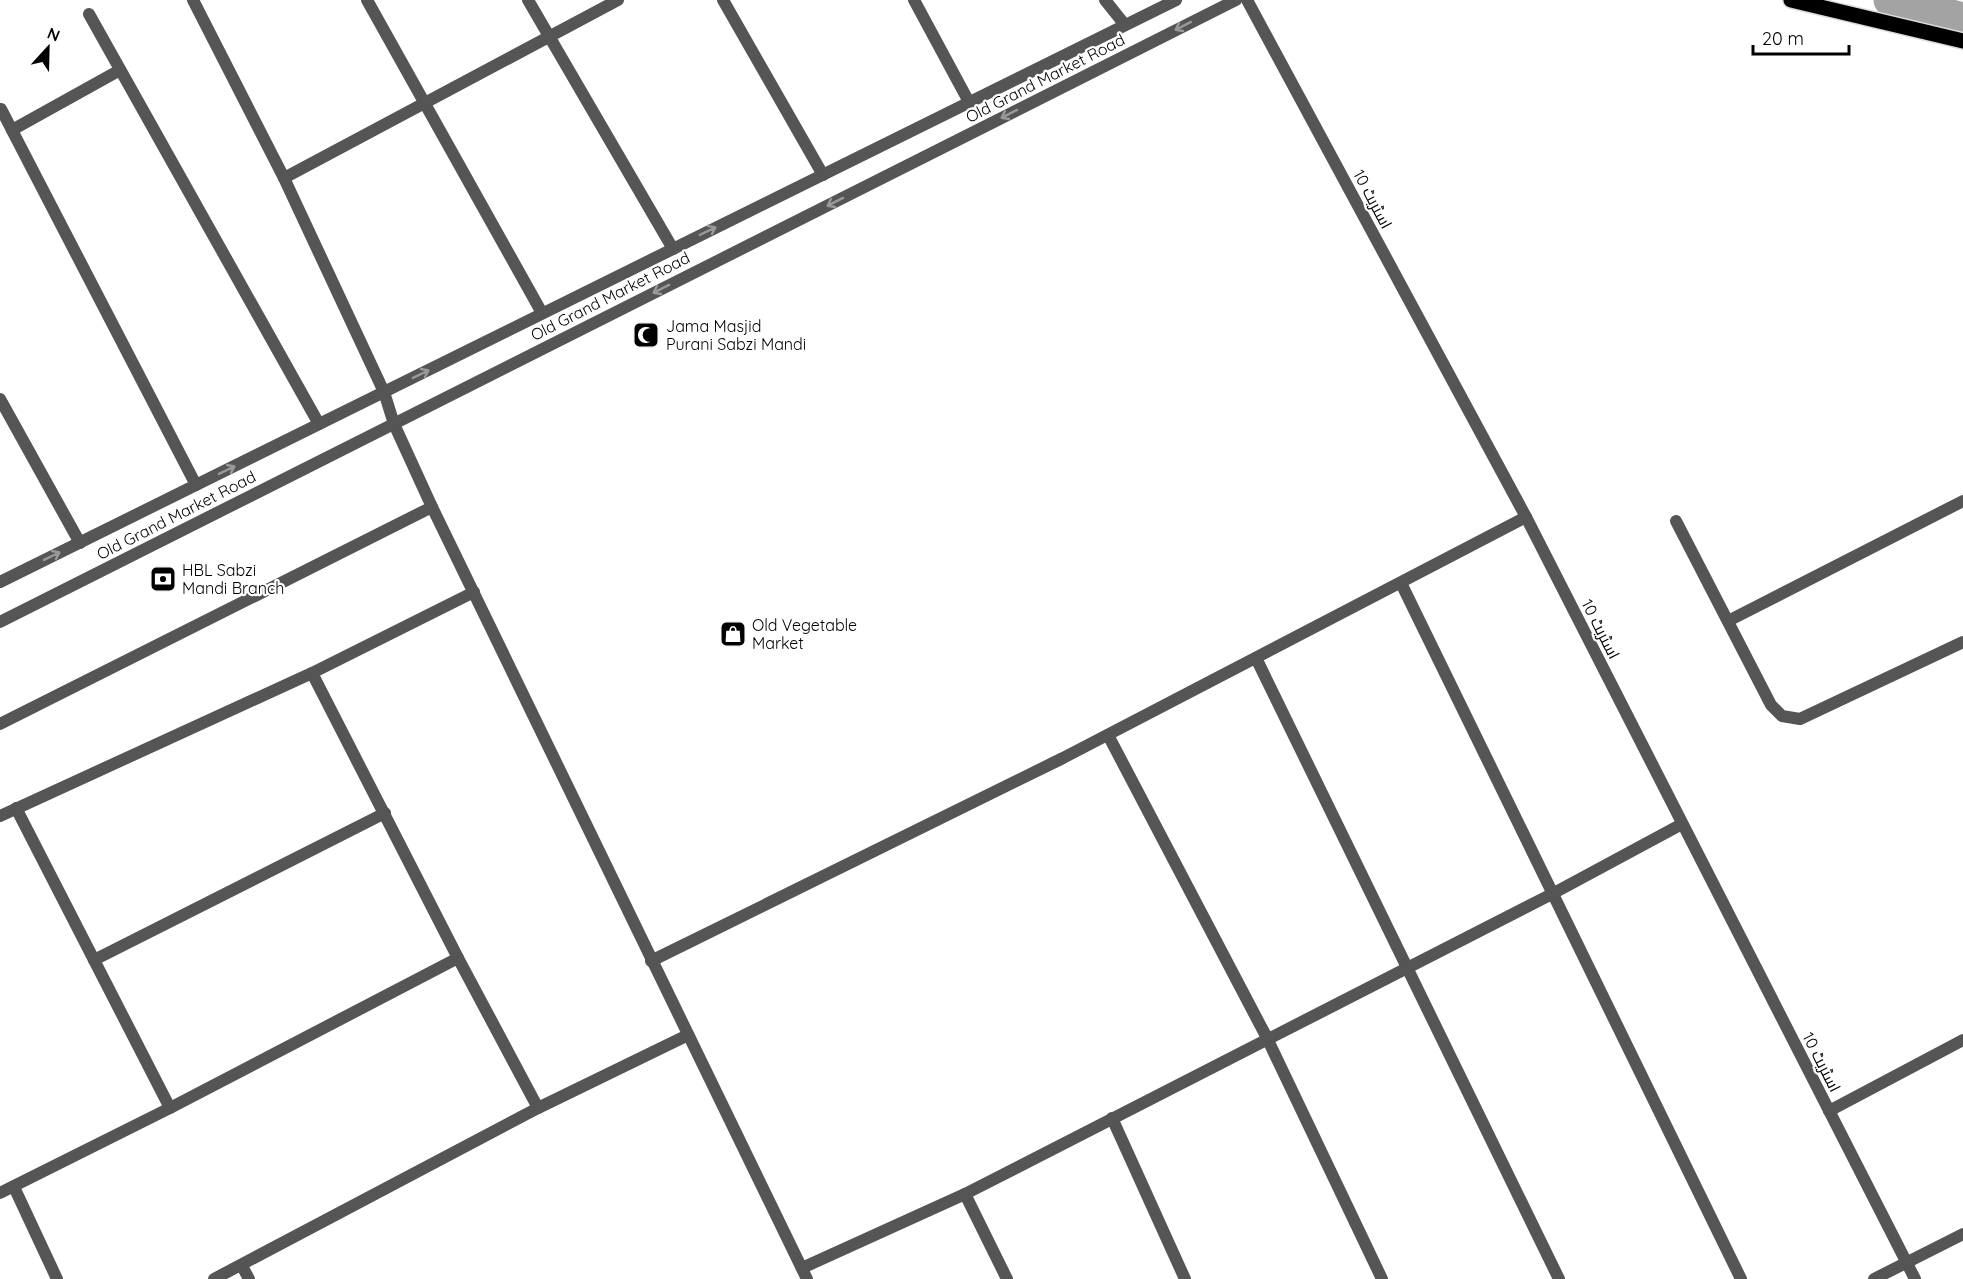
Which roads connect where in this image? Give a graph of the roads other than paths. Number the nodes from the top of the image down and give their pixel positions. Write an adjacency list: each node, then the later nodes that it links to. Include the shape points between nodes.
1 (193, 0): 22 (street)
2 (367, 0): 18 (street)
3 (528, 0): 14 (street)
4 (618, 0): 14 (street)
5 (723, 0): 21 (street)
6 (914, 0): 17 (street)
7 (1105, 0): 13 (street)
8 (1176, 0): 13 (street, Old Grand Market Road)
9 (1236, 0): 28 (street, Old Grand Market Road, one-way to 28)
10 (1247, 0): 32 (street, اسٹریٹ 10)
11 (1791, 0): 15 (main road)
12 (89, 14): 16 (street)
13 (1125, 25): 17 (street, Old Grand Market Road)
14 (550, 37): 18 (street); 23 (street)
15 (1963, 41)
16 (120, 70): 20 (street); 27 (street)
17 (969, 102): 21 (street, Old Grand Market Road)
18 (425, 103): 22 (street); 24 (street)
19 (1, 109): 20 (street)
20 (12, 130): 29 (street)
21 (823, 175): 23 (street, Old Grand Market Road, one-way to 21)
22 (284, 178): 25 (street)
23 (673, 249): 24 (street, Old Grand Market Road)
24 (542, 313): 25 (street, Old Grand Market Road, one-way to 24)
25 (384, 392): 27 (street, Old Grand Market Road); 28 (street)
26 (0, 399): 34 (street)
27 (319, 424): 29 (street, Old Grand Market Road, one-way to 27)
28 (394, 424): 31 (street); 39 (street, Old Grand Market Road)
29 (196, 485): 34 (street, Old Grand Market Road)
30 (1963, 501): 38 (street)
31 (432, 507): 37 (street); 43 (street)
32 (1526, 517): 36 (street); 48 (street, اسٹریٹ 10)
33 (1677, 521): 38 (street)
34 (80, 543): 35 (street, Old Grand Market Road, one-way to 34)
35 (0, 582)
36 (1401, 583): 41 (street); 49 (street)
37 (474, 592): 42 (street); 52 (street)
38 (1728, 621): 40 (street, via 1771,705 1782,717 1800,719)
39 (0, 622)
40 (1963, 642)
41 (1256, 658): 44 (street); 53 (street)
42 (312, 673): 45 (street); 46 (street)
43 (0, 723)
44 (1108, 735): 52 (street); 55 (street)
45 (16, 808): 47 (street); 51 (street)
46 (385, 813): 50 (street); 51 (street)
47 (0, 816)
48 (1682, 824): 49 (street); 59 (street, اسٹریٹ 10)
49 (1552, 894): 53 (street); 75 (street)
50 (458, 958): 57 (street); 58 (street)
51 (94, 960): 57 (street)
52 (651, 961): 54 (street)
53 (1408, 966): 55 (street); 74 (street)
54 (688, 1035): 58 (street); 67 (street)
55 (1267, 1038): 60 (street); 73 (street)
56 (1963, 1040): 59 (street)
57 (170, 1108): 61 (street)
58 (538, 1108): 66 (street)
59 (1829, 1110): 65 (street, اسٹریٹ 10)
60 (1112, 1118): 63 (street); 72 (street)
61 (14, 1187): 62 (street); 68 (street)
62 (0, 1193)
63 (965, 1194): 67 (street); 71 (street)
64 (1963, 1234): 65 (street)
65 (1906, 1263): 76 (street); 77 (street, اسٹریٹ 10)
66 (242, 1266): 69 (street); 70 (street)
67 (804, 1274)
68 (57, 1279)
69 (214, 1279)
70 (249, 1279)
71 (1007, 1279)
72 (1185, 1279)
73 (1382, 1279)
74 (1559, 1279)
75 (1741, 1279)
76 (1874, 1279)
77 (1915, 1279)

